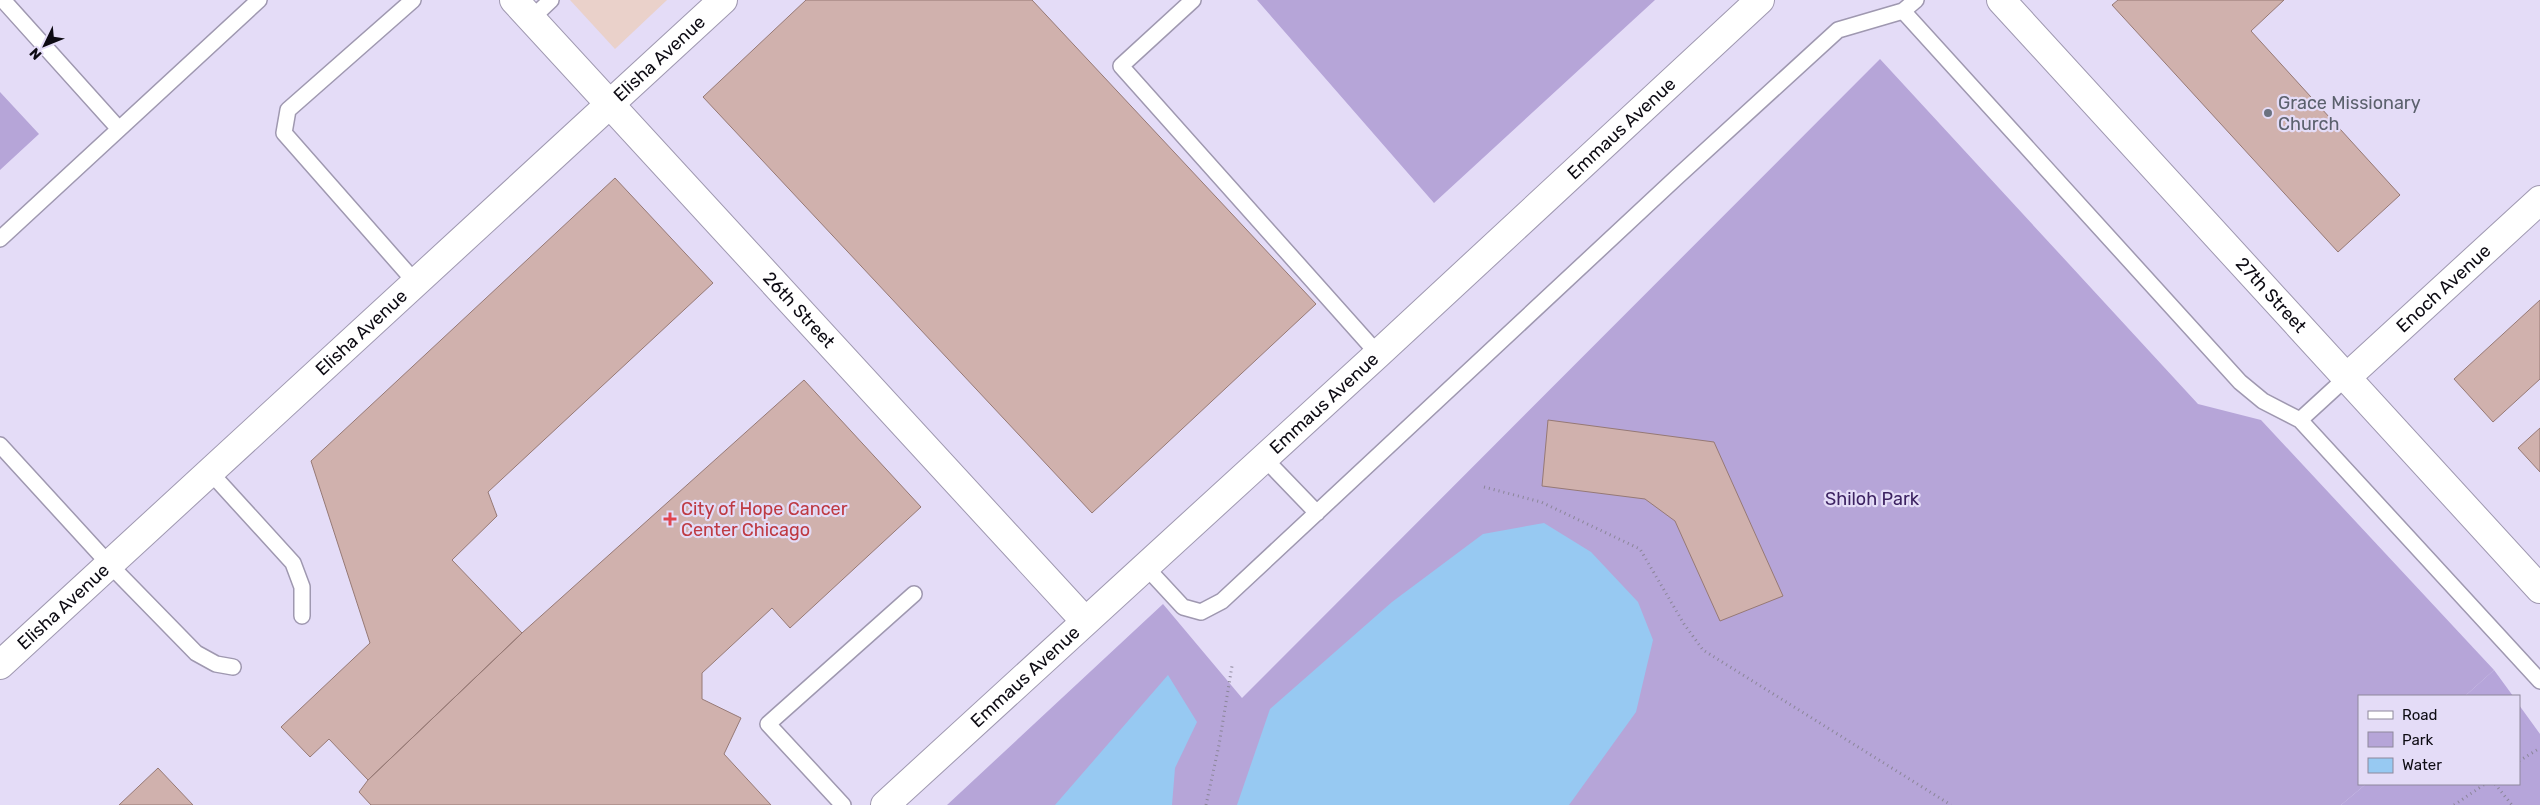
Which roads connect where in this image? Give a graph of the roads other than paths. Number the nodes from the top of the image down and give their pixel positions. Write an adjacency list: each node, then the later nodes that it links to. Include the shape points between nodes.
1 (3, 0): 13 (lane)
2 (413, 0): 16 (lane, via 288,110 284,133)
3 (551, 0): 10 (lane)
4 (723, 0): 12 (street, Elisha Avenue)
5 (1193, 0): 17 (lane, via 1121,66)
6 (1760, 0): 17 (street, Emmaus Avenue)
7 (1916, 0): 11 (lane)
8 (2001, 0): 18 (street, 27th Street)
9 (257, 1): 13 (lane)
10 (523, 9): 12 (street, 26th Street)
11 (1903, 11): 19 (lane, via 2240,382 2263,401); 23 (lane, via 1838,30)
12 (610, 104): 16 (street, Elisha Avenue); 29 (street, 26th Street)
13 (119, 129): 15 (lane)
14 (2540, 200): 18 (street, Enoch Avenue)
15 (0, 239)
16 (416, 283): 22 (street, Elisha Avenue)
17 (1378, 354): 21 (street, Emmaus Avenue)
18 (2347, 378): 19 (lane); 26 (street, 27th Street)
19 (2300, 420): 32 (lane)
20 (0, 445): 24 (lane)
21 (1264, 458): 23 (lane); 25 (street, Emmaus Avenue)
22 (210, 472): 24 (street, Elisha Avenue); 28 (lane, via 293,563 302,587)
23 (1316, 513): 25 (lane, via 1222,601 1201,612 1183,607)
24 (109, 564): 30 (street, Elisha Avenue); 31 (lane, via 196,653 216,664)
25 (1145, 566): 29 (street, Emmaus Avenue)
26 (2540, 589)
27 (914, 594): 33 (lane, via 768,724)
28 (302, 616)
29 (1084, 621): 34 (street, Emmaus Avenue)
30 (0, 665)
31 (233, 667)
32 (2540, 681)
33 (843, 805)
34 (885, 805)

